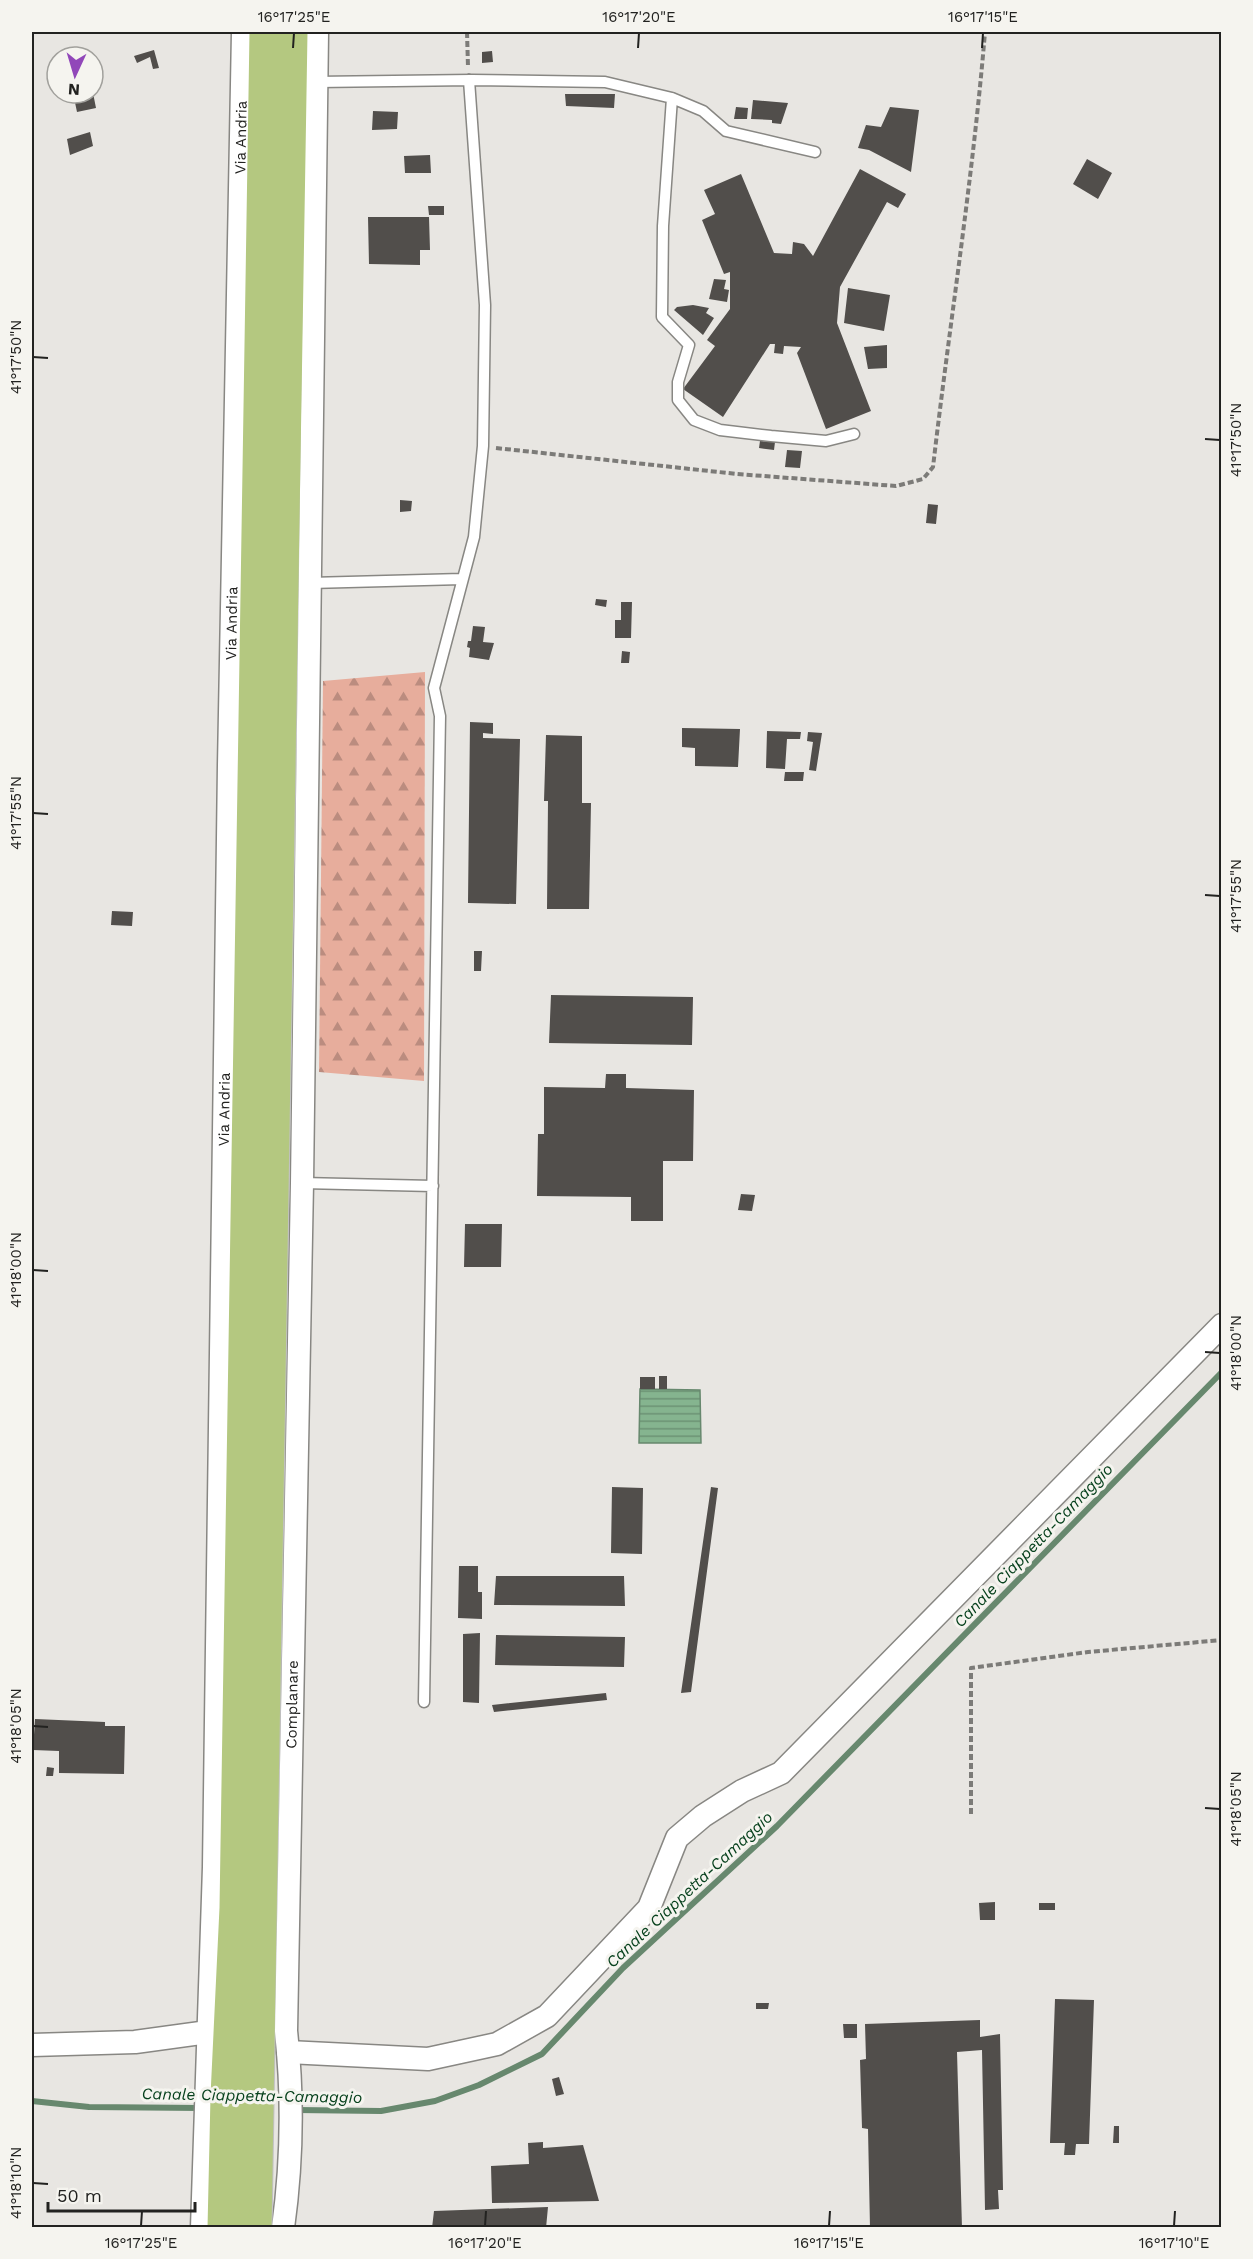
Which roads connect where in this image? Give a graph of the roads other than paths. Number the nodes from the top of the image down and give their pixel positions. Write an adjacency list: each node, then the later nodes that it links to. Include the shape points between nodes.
1 (243, 32): 14 (street, Via Andria)
2 (266, 32): 20 (highway, via 236,1908)
3 (291, 32): 20 (highway)
4 (317, 32): 6 (street)
5 (469, 80): 6 (lane); 7 (lane, via 605,82); 10 (lane, via 485,305 483,446 474,537)
6 (316, 82): 11 (street)
7 (672, 98): 8 (lane, via 703,111 726,131); 9 (lane, via 663,226 662,317 689,345 678,382 678,400 694,420 720,430 826,441)
8 (815, 152)
9 (854, 434)
10 (462, 579): 11 (lane); 13 (lane, via 434,688 440,716)
11 (310, 583): 12 (street)
12 (302, 1184): 13 (lane); 19 (street, Complanare)
13 (433, 1186): 16 (lane)
14 (224, 1215): 17 (street, Complanare)
15 (1221, 1325): 19 (street, via 781,1773 742,1791 677,1838 649,1908 547,2016 497,2044 428,2059)
16 (424, 1702)
17 (208, 2032): 18 (street, via 135,2042); 20 (street, Complanare)
18 (32, 2045)
19 (288, 2052): 20 (street, Complanare)
20 (245, 2096): 21 (highway); 25 (street, Complanare, via 290,2144)
21 (229, 2143): 22 (street); 23 (highway); 24 (highway)
22 (202, 2228)
23 (224, 2228)
24 (255, 2228)
25 (283, 2228)

